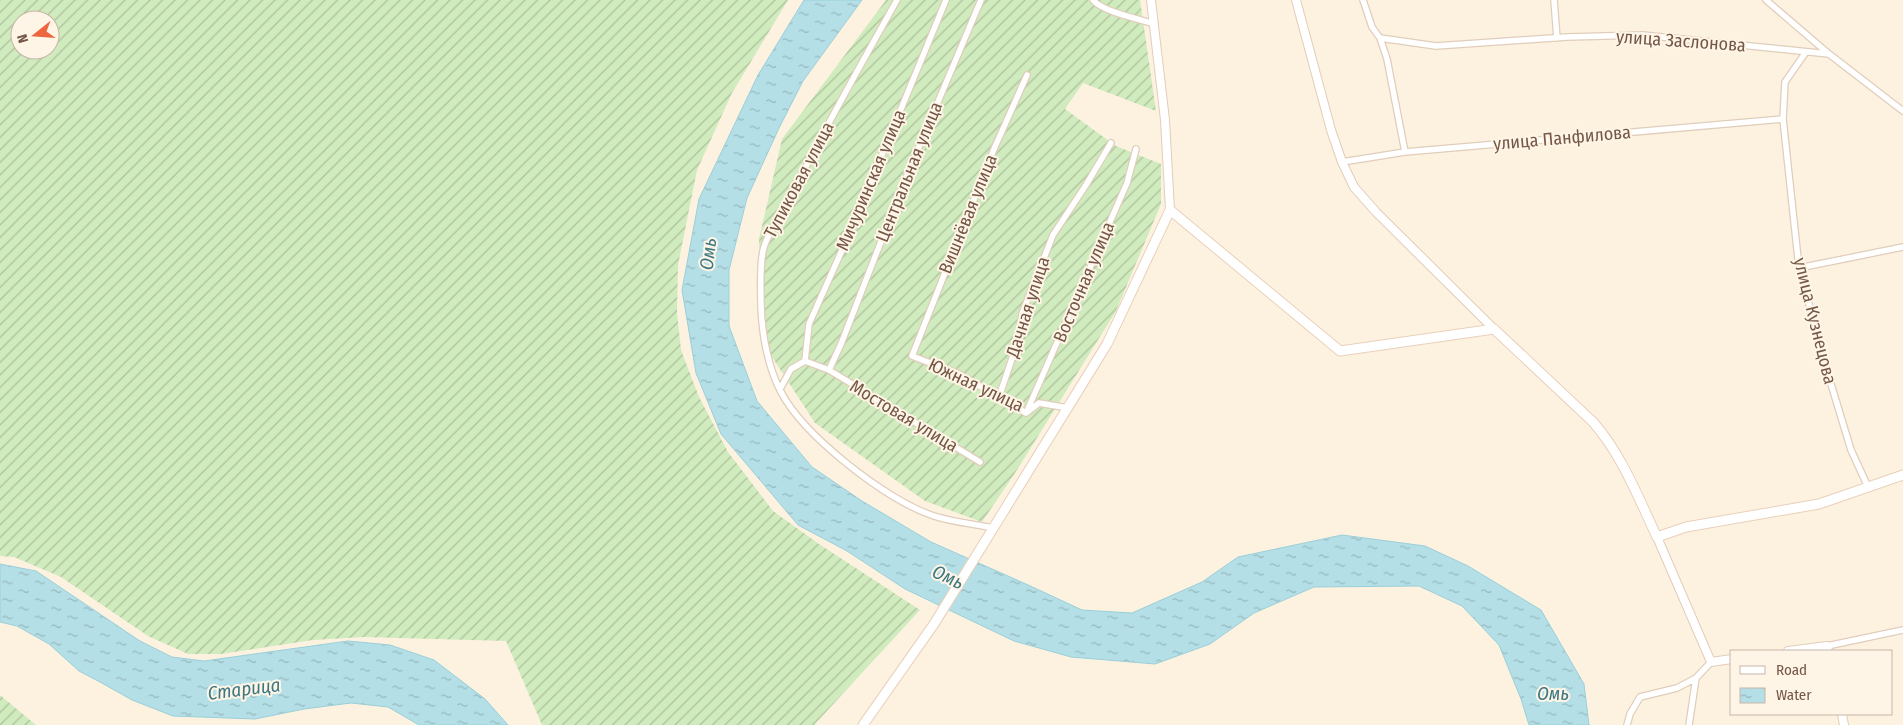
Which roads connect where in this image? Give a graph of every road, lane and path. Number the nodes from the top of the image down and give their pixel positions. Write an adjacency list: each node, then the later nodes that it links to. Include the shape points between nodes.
1 (897, 0): 29 (street, Тупиковая улица, via 813,150 764,248 760,285 762,322)
2 (946, 0): 27 (street, Мичуринская улица, via 810,324)
3 (981, 0): 28 (street, Центральная улица)
4 (1093, 0): 10 (street, via 1112,11)
5 (1151, 0): 10 (street)
6 (1296, 0): 21 (street)
7 (1363, 0): 11 (street, via 1372,27)
8 (1554, 0): 12 (street)
9 (1766, 0): 14 (street)
10 (1155, 24): 22 (street)
11 (1380, 38): 12 (street, улица Заслонова, via 1436,46); 20 (street)
12 (1556, 38): 13 (street, улица Заслонова, via 1644,35)
13 (1806, 52): 14 (street, улица Заслонова); 17 (street, улица Кузнецова, via 1785,82)
14 (1829, 54): 16 (street)
15 (1027, 75): 26 (street, Вишнёвая улица, via 990,158)
16 (1903, 111)
17 (1783, 119): 20 (street, улица Панфилова); 24 (street, улица Кузнецова)
18 (1111, 142): 30 (street, Дачная улица, via 1053,235 1022,314 1018,341)
19 (1136, 149): 32 (street, Восточная улица, via 1127,183)
20 (1405, 152): 21 (street, улица Панфилова)
21 (1342, 162): 25 (street, via 1354,187 1376,212)
22 (1170, 210): 25 (main road, via 1340,351); 31 (main road, via 1107,344)
23 (1903, 247): 24 (street)
24 (1799, 268): 35 (street, улица Кузнецова, via 1851,450)
25 (1494, 328): 37 (main road, via 1603,433)
26 (912, 356): 30 (street, Южная улица, via 959,374)
27 (805, 361): 28 (street, Мостовая улица); 29 (street, via 791,369)
28 (828, 370): 33 (street, Мостовая улица)
29 (780, 390): 36 (street, Тупиковая улица, via 813,435 894,497 931,515)
30 (999, 398): 32 (street, Южная улица)
31 (1068, 408): 32 (street, Южная улица, via 1039,403); 36 (main road)
32 (1026, 413)
33 (980, 462)
34 (1903, 476): 35 (main road)
35 (1868, 487): 37 (main road, via 1819,504 1686,527)
36 (993, 530): 44 (main road, via 934,624)
37 (1656, 537): 42 (street)
38 (1903, 630): 39 (street)
39 (1828, 648): 40 (street)
40 (1801, 650)
41 (1730, 659): 42 (street)
42 (1711, 662): 43 (street)
43 (1696, 678): 45 (street, via 1677,688 1640,697); 46 (street)
44 (863, 725)
45 (1627, 725)
46 (1689, 725)

